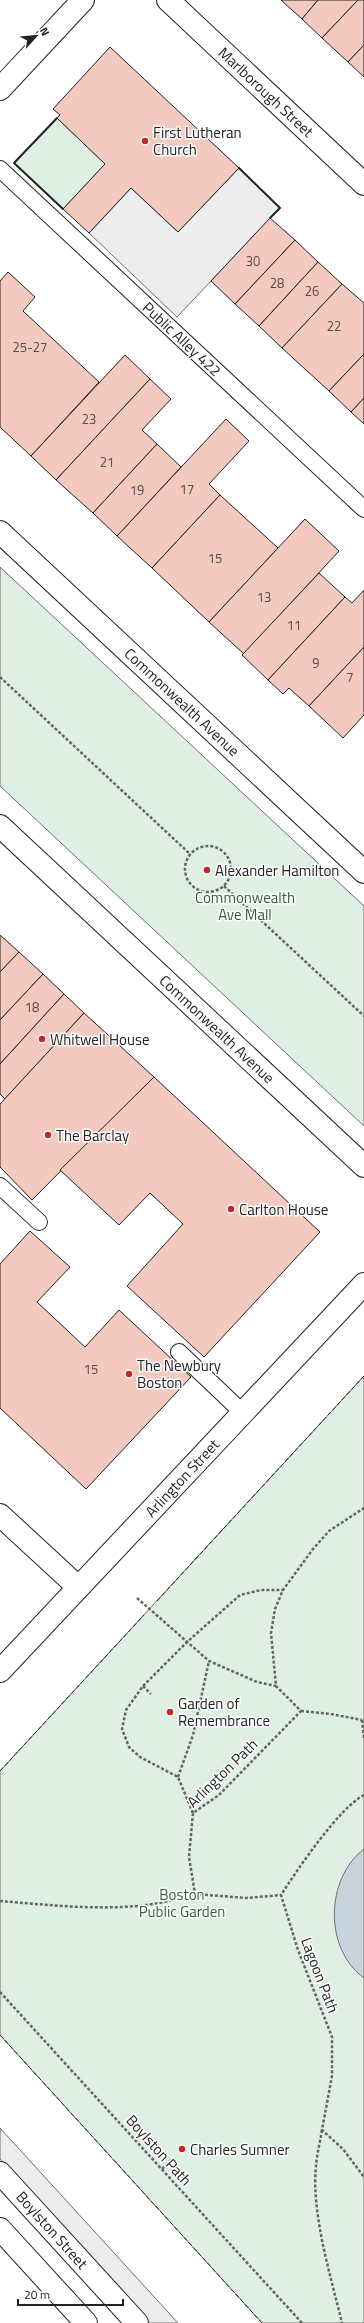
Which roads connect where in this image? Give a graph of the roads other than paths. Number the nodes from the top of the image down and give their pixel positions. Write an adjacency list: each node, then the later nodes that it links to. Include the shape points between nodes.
1 (83, 0): 3 (main road)
2 (168, 0): 5 (main road, Marlborough Street)
3 (0, 89)
4 (0, 169): 6 (lane, Public Alley 422)
5 (364, 184)
6 (364, 509)
7 (0, 532): 9 (main road, Commonwealth Avenue)
8 (0, 826): 10 (main road, Commonwealth Avenue)
9 (364, 872)
10 (364, 1166)
11 (0, 1186): 12 (lane)
12 (38, 1222)
13 (364, 1284): 15 (main road, Arlington Street)
14 (179, 1352): 15 (lane)
15 (243, 1413): 17 (main road, Arlington Street)
16 (0, 1515): 17 (main road)
17 (78, 1587): 18 (main road, Arlington Street)
18 (0, 1672)
19 (0, 2173): 22 (main road, Boylston Street)
20 (0, 2228): 21 (main road)
21 (86, 2323)
22 (137, 2323)

